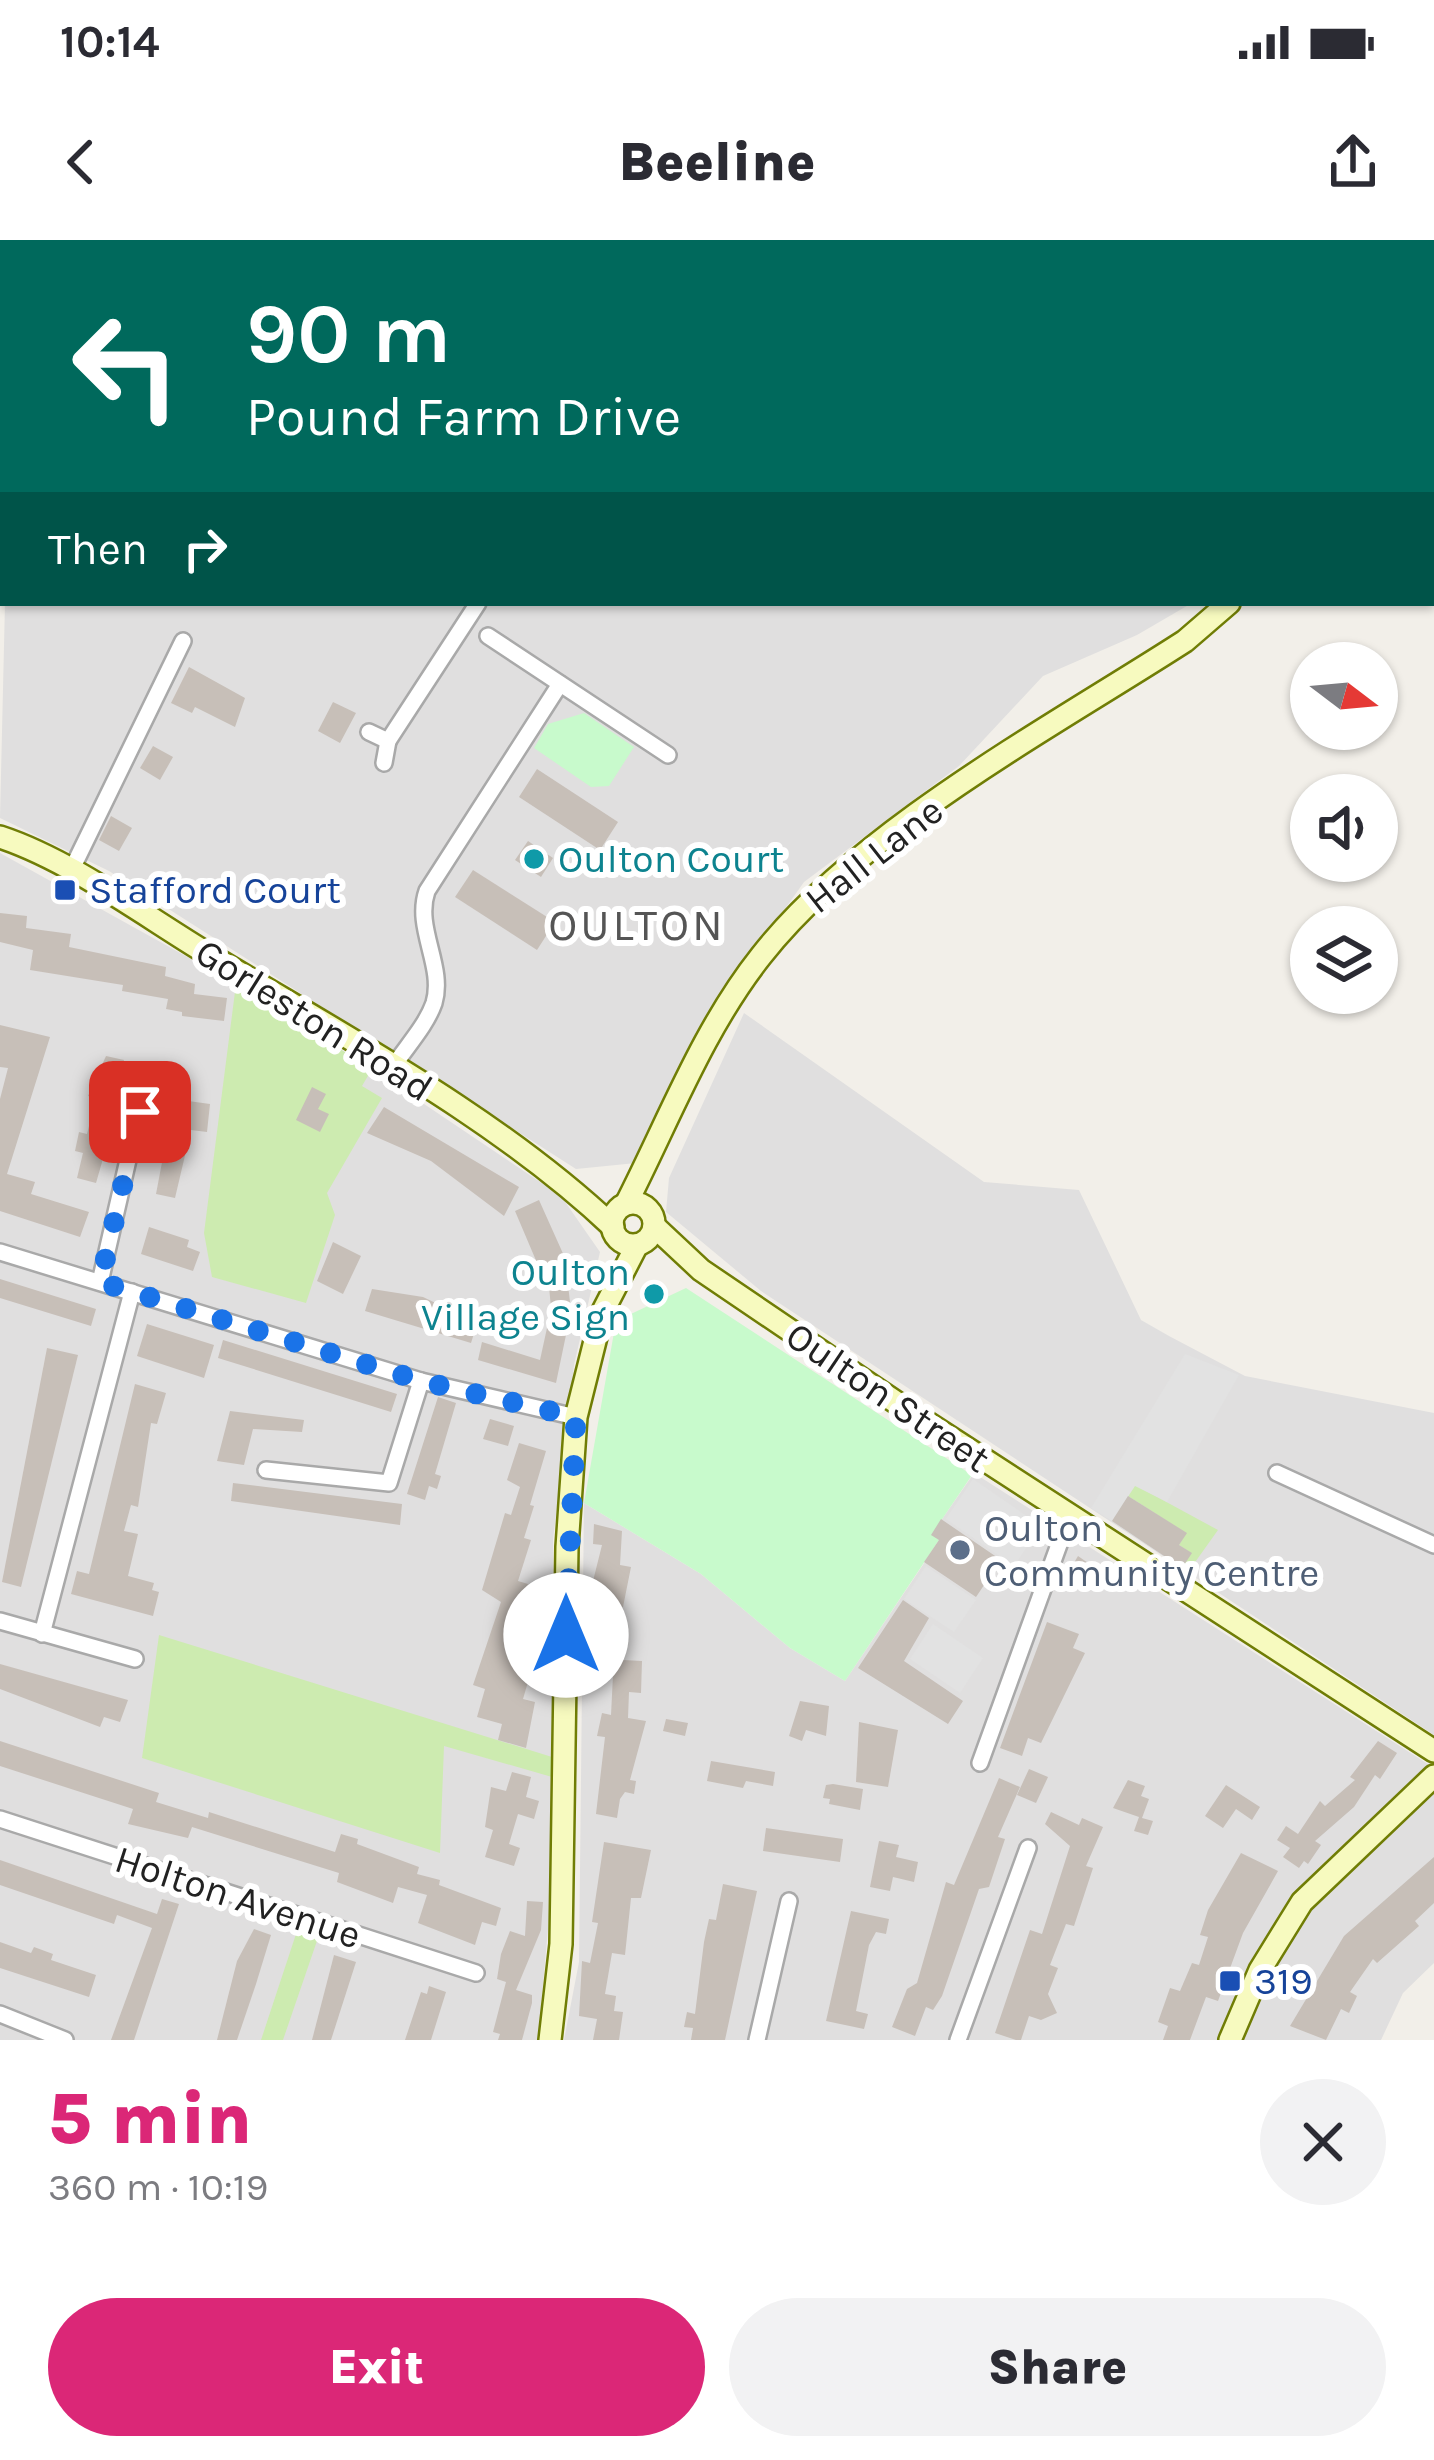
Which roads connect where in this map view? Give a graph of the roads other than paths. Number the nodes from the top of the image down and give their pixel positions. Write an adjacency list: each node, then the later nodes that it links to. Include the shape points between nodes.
1 (536, 240): 2 (street)
2 (566, 240)
3 (476, 606): 9 (street)
4 (1226, 606): 16 (main road, Hall Lane, via 885,841 795,916 732,998 665,1127)
5 (488, 636): 7 (street)
6 (184, 641): 13 (street)
7 (560, 684): 10 (street); 14 (street, via 427,891 420,910 434,1004)
8 (369, 732): 9 (street)
9 (388, 741): 11 (street)
10 (668, 755)
11 (384, 763)
12 (0, 837): 13 (main road, Gorleston Road)
13 (70, 874): 14 (main road, Gorleston Road)
14 (393, 1067): 16 (main road, Gorleston Road)
15 (140, 1112): 18 (street)
16 (632, 1224): 21 (main road, Hall Lane); 24 (main road, Oulton Street)
17 (0, 1252): 18 (street)
18 (100, 1282): 19 (street)
19 (132, 1292): 20 (street); 27 (street)
20 (421, 1381): 21 (street); 22 (street, via 389,1483)
21 (576, 1417): 38 (main road, Hall Lane, via 561,1944)
22 (266, 1470)
23 (1277, 1473): 25 (street)
24 (1069, 1517): 29 (main road, Oulton Street); 30 (street)
25 (1434, 1545)
26 (0, 1621): 27 (street)
27 (42, 1634): 28 (street)
28 (135, 1659)
29 (1434, 1751)
30 (980, 1763)
31 (1434, 1776): 41 (main road, via 1302,1902)
32 (0, 1819): 35 (street, Holton Avenue)
33 (1028, 1848): 40 (street, via 1025,1881)
34 (789, 1901): 39 (street)
35 (476, 1973)
36 (0, 2014): 37 (street)
37 (65, 2040)
38 (550, 2040)
39 (757, 2040)
40 (958, 2040)
41 (1230, 2040)

